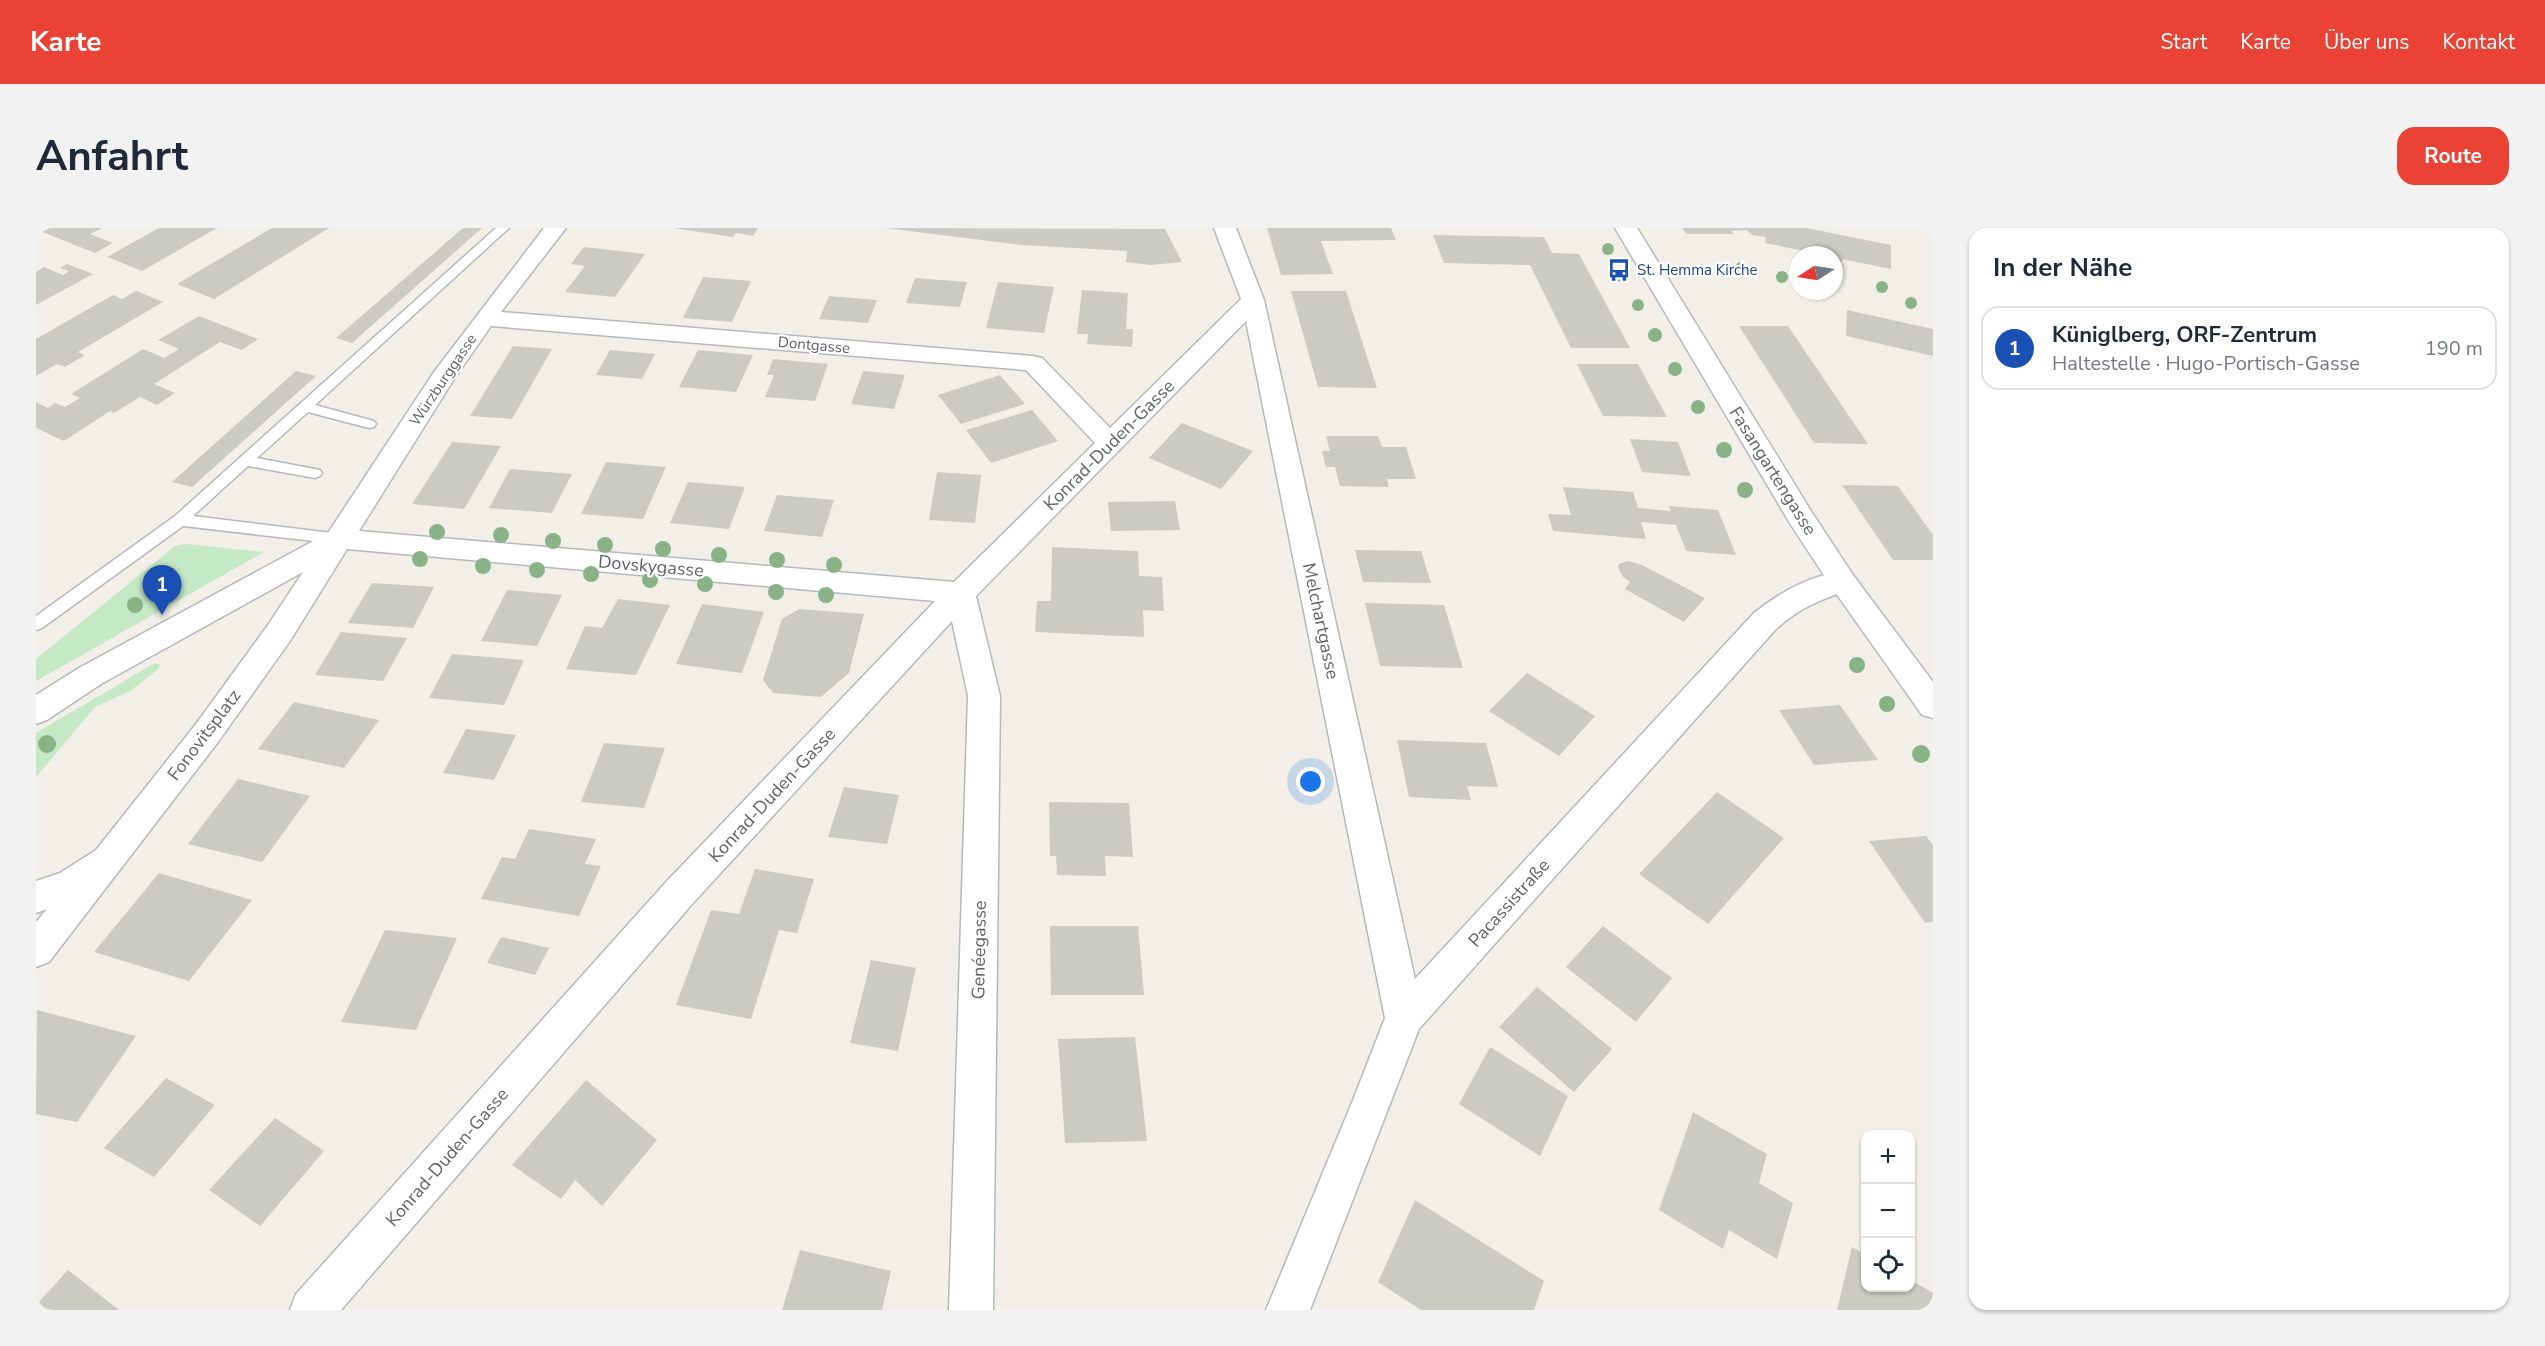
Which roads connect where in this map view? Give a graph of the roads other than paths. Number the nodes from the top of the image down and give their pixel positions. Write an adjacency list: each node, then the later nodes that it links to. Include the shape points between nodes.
1 (503, 228): 7 (lane)
2 (555, 228): 6 (street, Würzburggasse)
3 (1225, 228): 5 (street, Melchartgasse)
4 (1626, 228): 14 (street, Fasangartengasse)
5 (1254, 300): 9 (street, Konrad-Duden-Gasse); 22 (street, Melchartgasse)
6 (485, 318): 9 (street, Dontgasse, via 1033,363); 13 (street, Würzburggasse)
7 (306, 407): 8 (lane); 10 (lane)
8 (369, 424)
9 (1110, 444): 15 (street, Konrad-Duden-Gasse)
10 (245, 461): 11 (lane); 12 (lane)
11 (315, 473)
12 (180, 520): 13 (lane); 16 (lane)
13 (340, 539): 15 (street, Dovskygasse); 18 (street, via 90,676); 19 (street, Fonovitsplatz, via 207,733)
14 (1843, 582): 17 (street, Fasangartengasse); 22 (street, Pacassistraße, via 1798,596 1765,621)
15 (961, 593): 23 (street, Konrad-Duden-Gasse, via 680,892); 24 (street, Genéegasse, via 984,696)
16 (36, 624)
17 (1933, 706)
18 (36, 711)
19 (108, 861): 20 (street, Fonovitsplatz, via 71,885); 21 (street)
20 (36, 897)
21 (36, 950)
22 (1404, 1018): 25 (street, Pacassistraße)
23 (312, 1310)
24 (971, 1310)
25 (1288, 1310)

